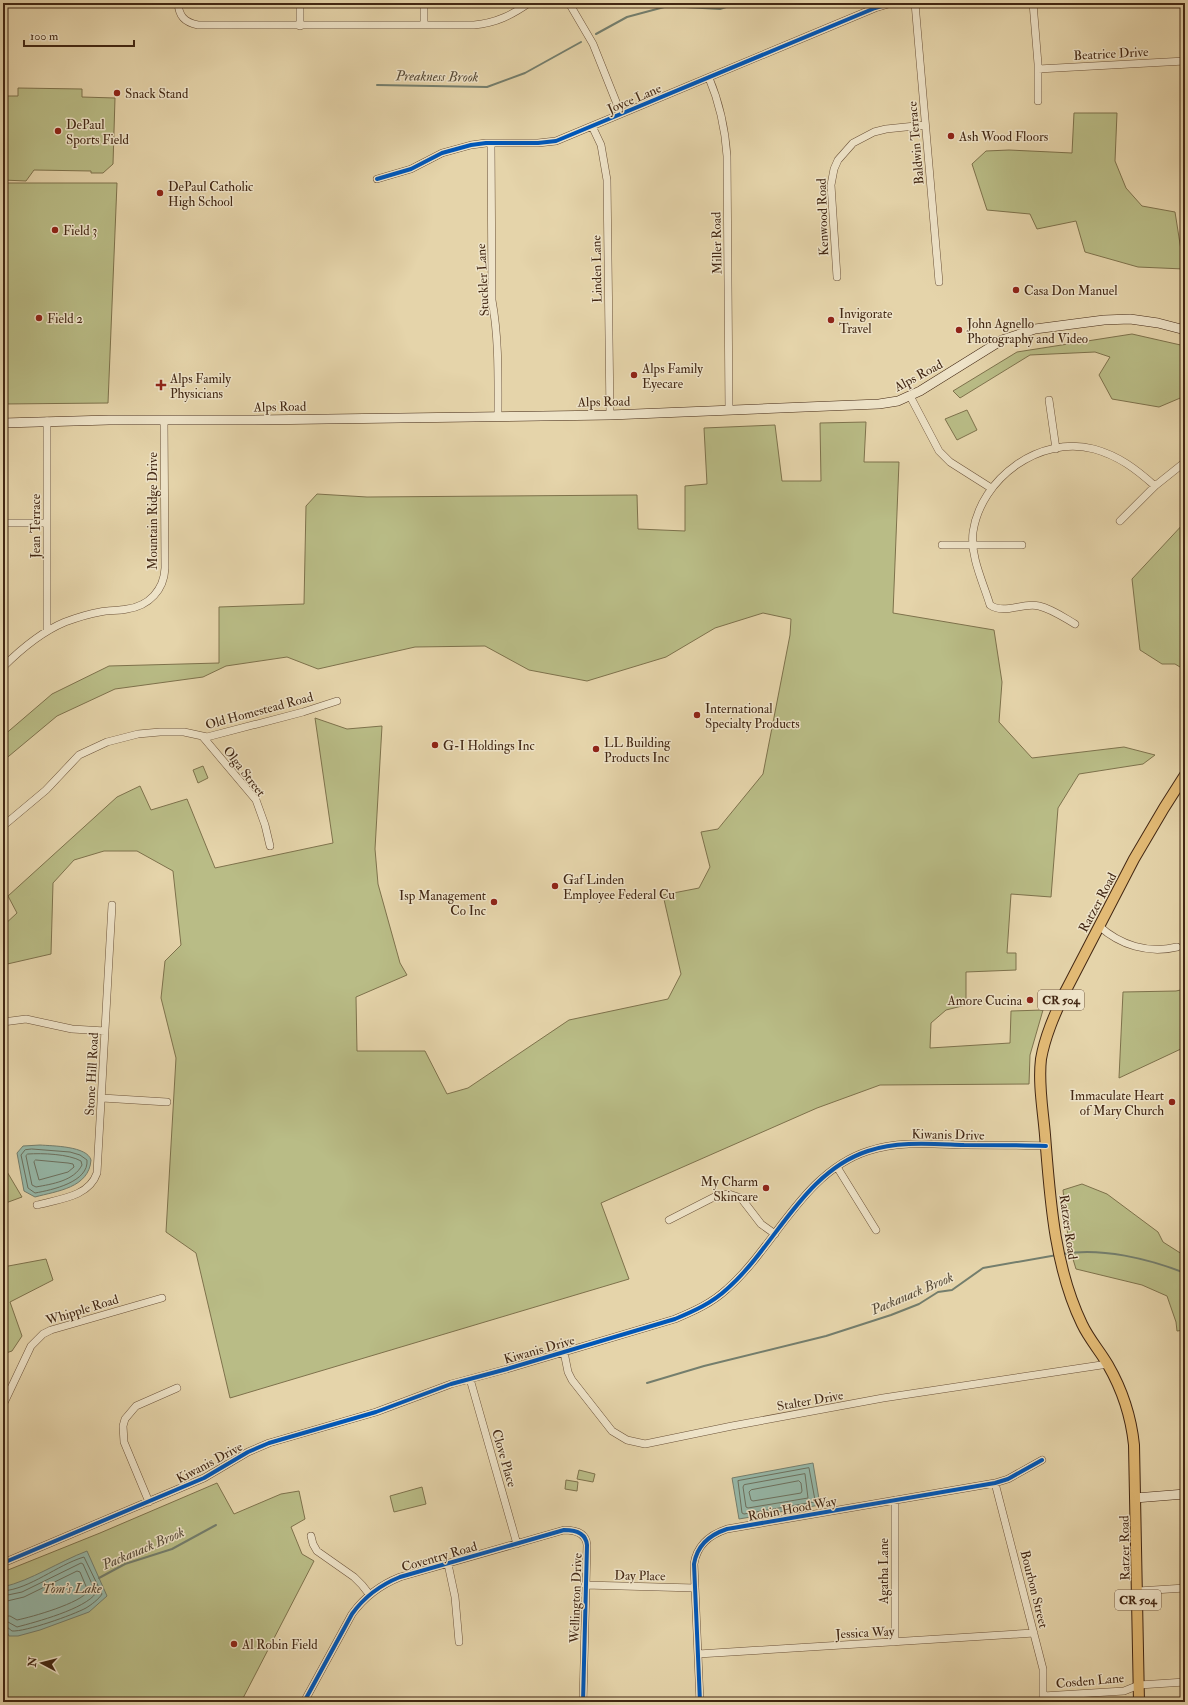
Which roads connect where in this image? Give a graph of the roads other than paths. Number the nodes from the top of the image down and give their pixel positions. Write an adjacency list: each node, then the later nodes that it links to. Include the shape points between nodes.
1 (178, 3): 10 (street, via 181,17 198,26)
2 (300, 3): 10 (street)
3 (424, 3): 9 (street)
4 (530, 3): 9 (street, via 506,18 482,24)
5 (569, 3): 15 (street, via 593,44)
6 (892, 3): 13 (street, Joyce Lane)
7 (915, 3): 16 (street, Baldwin Terrace)
8 (1033, 3): 12 (street)
9 (424, 25): 10 (street)
10 (300, 26)
11 (1185, 61): 12 (street, Beatrice Drive)
12 (1038, 69): 14 (street)
13 (709, 78): 15 (street, Joyce Lane); 25 (street, Miller Road, via 718,101 727,156)
14 (1038, 101)
15 (621, 114): 17 (street, Joyce Lane)
16 (925, 125): 20 (street, Kenwood Road, via 874,132 853,144 838,160 831,185); 21 (street, Baldwin Terrace)
17 (592, 126): 18 (street, Joyce Lane, via 547,143); 26 (street, Linden Lane, via 601,145 607,180)
18 (491, 143): 19 (street, Joyce Lane, via 456,148 411,169); 27 (street, Stuckler Lane, via 492,300 496,318)
19 (377, 179)
20 (837, 277)
21 (939, 282)
22 (1185, 330): 23 (main road, Alps Road, via 1130,319 1104,320 1030,331 1002,340)
23 (910, 396): 25 (main road, Alps Road, via 879,404); 34 (street, via 939,451 950,462)
24 (1048, 400): 31 (street)
25 (729, 410): 26 (main road, Alps Road)
26 (610, 415): 27 (main road, Alps Road)
27 (498, 416): 28 (main road, Alps Road)
28 (164, 420): 29 (main road, Alps Road); 42 (street, Mountain Ridge Drive, via 165,568 161,587 141,605 84,616)
29 (47, 421): 30 (main road, Alps Road); 37 (street, Jean Terrace)
30 (3, 423)
31 (1056, 449): 33 (street, via 1066,446 1093,449 1120,458); 34 (street, via 1038,454 1011,467)
32 (1185, 462): 33 (street)
33 (1155, 486): 35 (street)
34 (991, 488): 39 (street, via 978,510)
35 (1120, 522)
36 (3, 523): 37 (street)
37 (47, 523): 42 (street, Jean Terrace)
38 (942, 545): 39 (street)
39 (972, 545): 40 (street); 41 (street, via 990,605 1004,610 1037,605 1052,610)
40 (1022, 546)
41 (1075, 624)
42 (47, 631): 43 (street, Mountain Ridge Drive)
43 (3, 667)
44 (337, 701): 45 (street, Old Homestead Road)
45 (203, 737): 47 (street, Old Homestead Road, via 184,732 160,732 122,737 92,747 79,755 46,790); 48 (street, Olga Street, via 256,800)
46 (1185, 775): 50 (main road, Ratzer Road / CR 504, via 1138,853)
47 (3, 826)
48 (270, 846)
49 (112, 905): 53 (street, Stone Hill Road)
50 (1099, 926): 51 (street, via 1116,939 1138,947); 56 (main road, Ratzer Road / CR 504, via 1057,1010 1044,1045 1040,1086)
51 (1177, 947)
52 (3, 1022): 53 (street, via 26,1019 72,1029)
53 (105, 1031): 54 (street, Stone Hill Road)
54 (102, 1098): 55 (street); 58 (street, Stone Hill Road, via 95,1179 77,1194)
55 (167, 1102)
56 (1046, 1146): 57 (street, Kiwanis Drive, via 896,1144 866,1151); 64 (main road, Ratzer Road / CR 504, via 1059,1256 1082,1324)
57 (837, 1167): 60 (street); 61 (street, Kiwanis Drive, via 816,1184)
58 (37, 1205)
59 (669, 1220): 61 (street, via 716,1196 729,1194 741,1198 761,1224)
60 (876, 1230)
61 (775, 1234): 63 (street, Kiwanis Drive, via 740,1277 706,1304 675,1319)
62 (162, 1298): 67 (street, Whipple Road, via 43,1334 31,1346)
63 (564, 1352): 64 (street, Stalter Drive, via 572,1380 612,1431 627,1440 645,1444 883,1398); 65 (street, Kiwanis Drive)
64 (1108, 1364): 71 (main road, Ratzer Road / CR 504, via 1126,1401 1131,1420)
65 (470, 1379): 73 (street, Kiwanis Drive, via 424,1393 376,1412 269,1443 248,1452 204,1478); 76 (street, Clove Place)
66 (177, 1388): 73 (street, via 136,1406 125,1419 123,1426 124,1442)
67 (3, 1405)
68 (1042, 1460): 69 (street, Robin Hood Way, via 1008,1479)
69 (995, 1483): 72 (street, Robin Hood Way); 84 (street, Bourbon Street)
70 (1185, 1494): 71 (main road)
71 (1135, 1498): 82 (main road, Ratzer Road / CR 504)
72 (895, 1500): 80 (street, Robin Hood Way, via 718,1532 703,1542 695,1556); 86 (street, Agatha Lane)
73 (149, 1502): 77 (street, Kiwanis Drive)
74 (546, 1535): 76 (street, Coventry Road); 79 (street, Wellington Drive, via 570,1530 585,1538)
75 (311, 1536): 83 (street, via 312,1544 317,1551 354,1577)
76 (517, 1544): 78 (street, Coventry Road)
77 (3, 1563)
78 (448, 1564): 83 (street, Coventry Road, via 400,1577 383,1584); 85 (street, via 455,1597)
79 (585, 1585): 80 (street, Day Place); 92 (street, Wellington Drive)
80 (695, 1588): 87 (street, Robin Hood Way)
81 (1185, 1588): 82 (street)
82 (1138, 1591): 89 (main road, Ratzer Road / CR 504)
83 (369, 1594): 91 (street, Coventry Road, via 352,1614)
84 (1034, 1633): 86 (street, Jessica Way); 90 (street, Bourbon Street, via 1043,1669)
85 (459, 1642)
86 (895, 1642): 87 (street, Jessica Way)
87 (698, 1654): 93 (street, Robin Hood Way)
88 (1185, 1682): 89 (street, Cosden Lane)
89 (1139, 1685): 90 (street, Cosden Lane, via 1124,1691); 94 (main road, Ratzer Road / CR 504)
90 (1043, 1699)
91 (304, 1702)
92 (583, 1702)
93 (700, 1702)
94 (1139, 1702)

